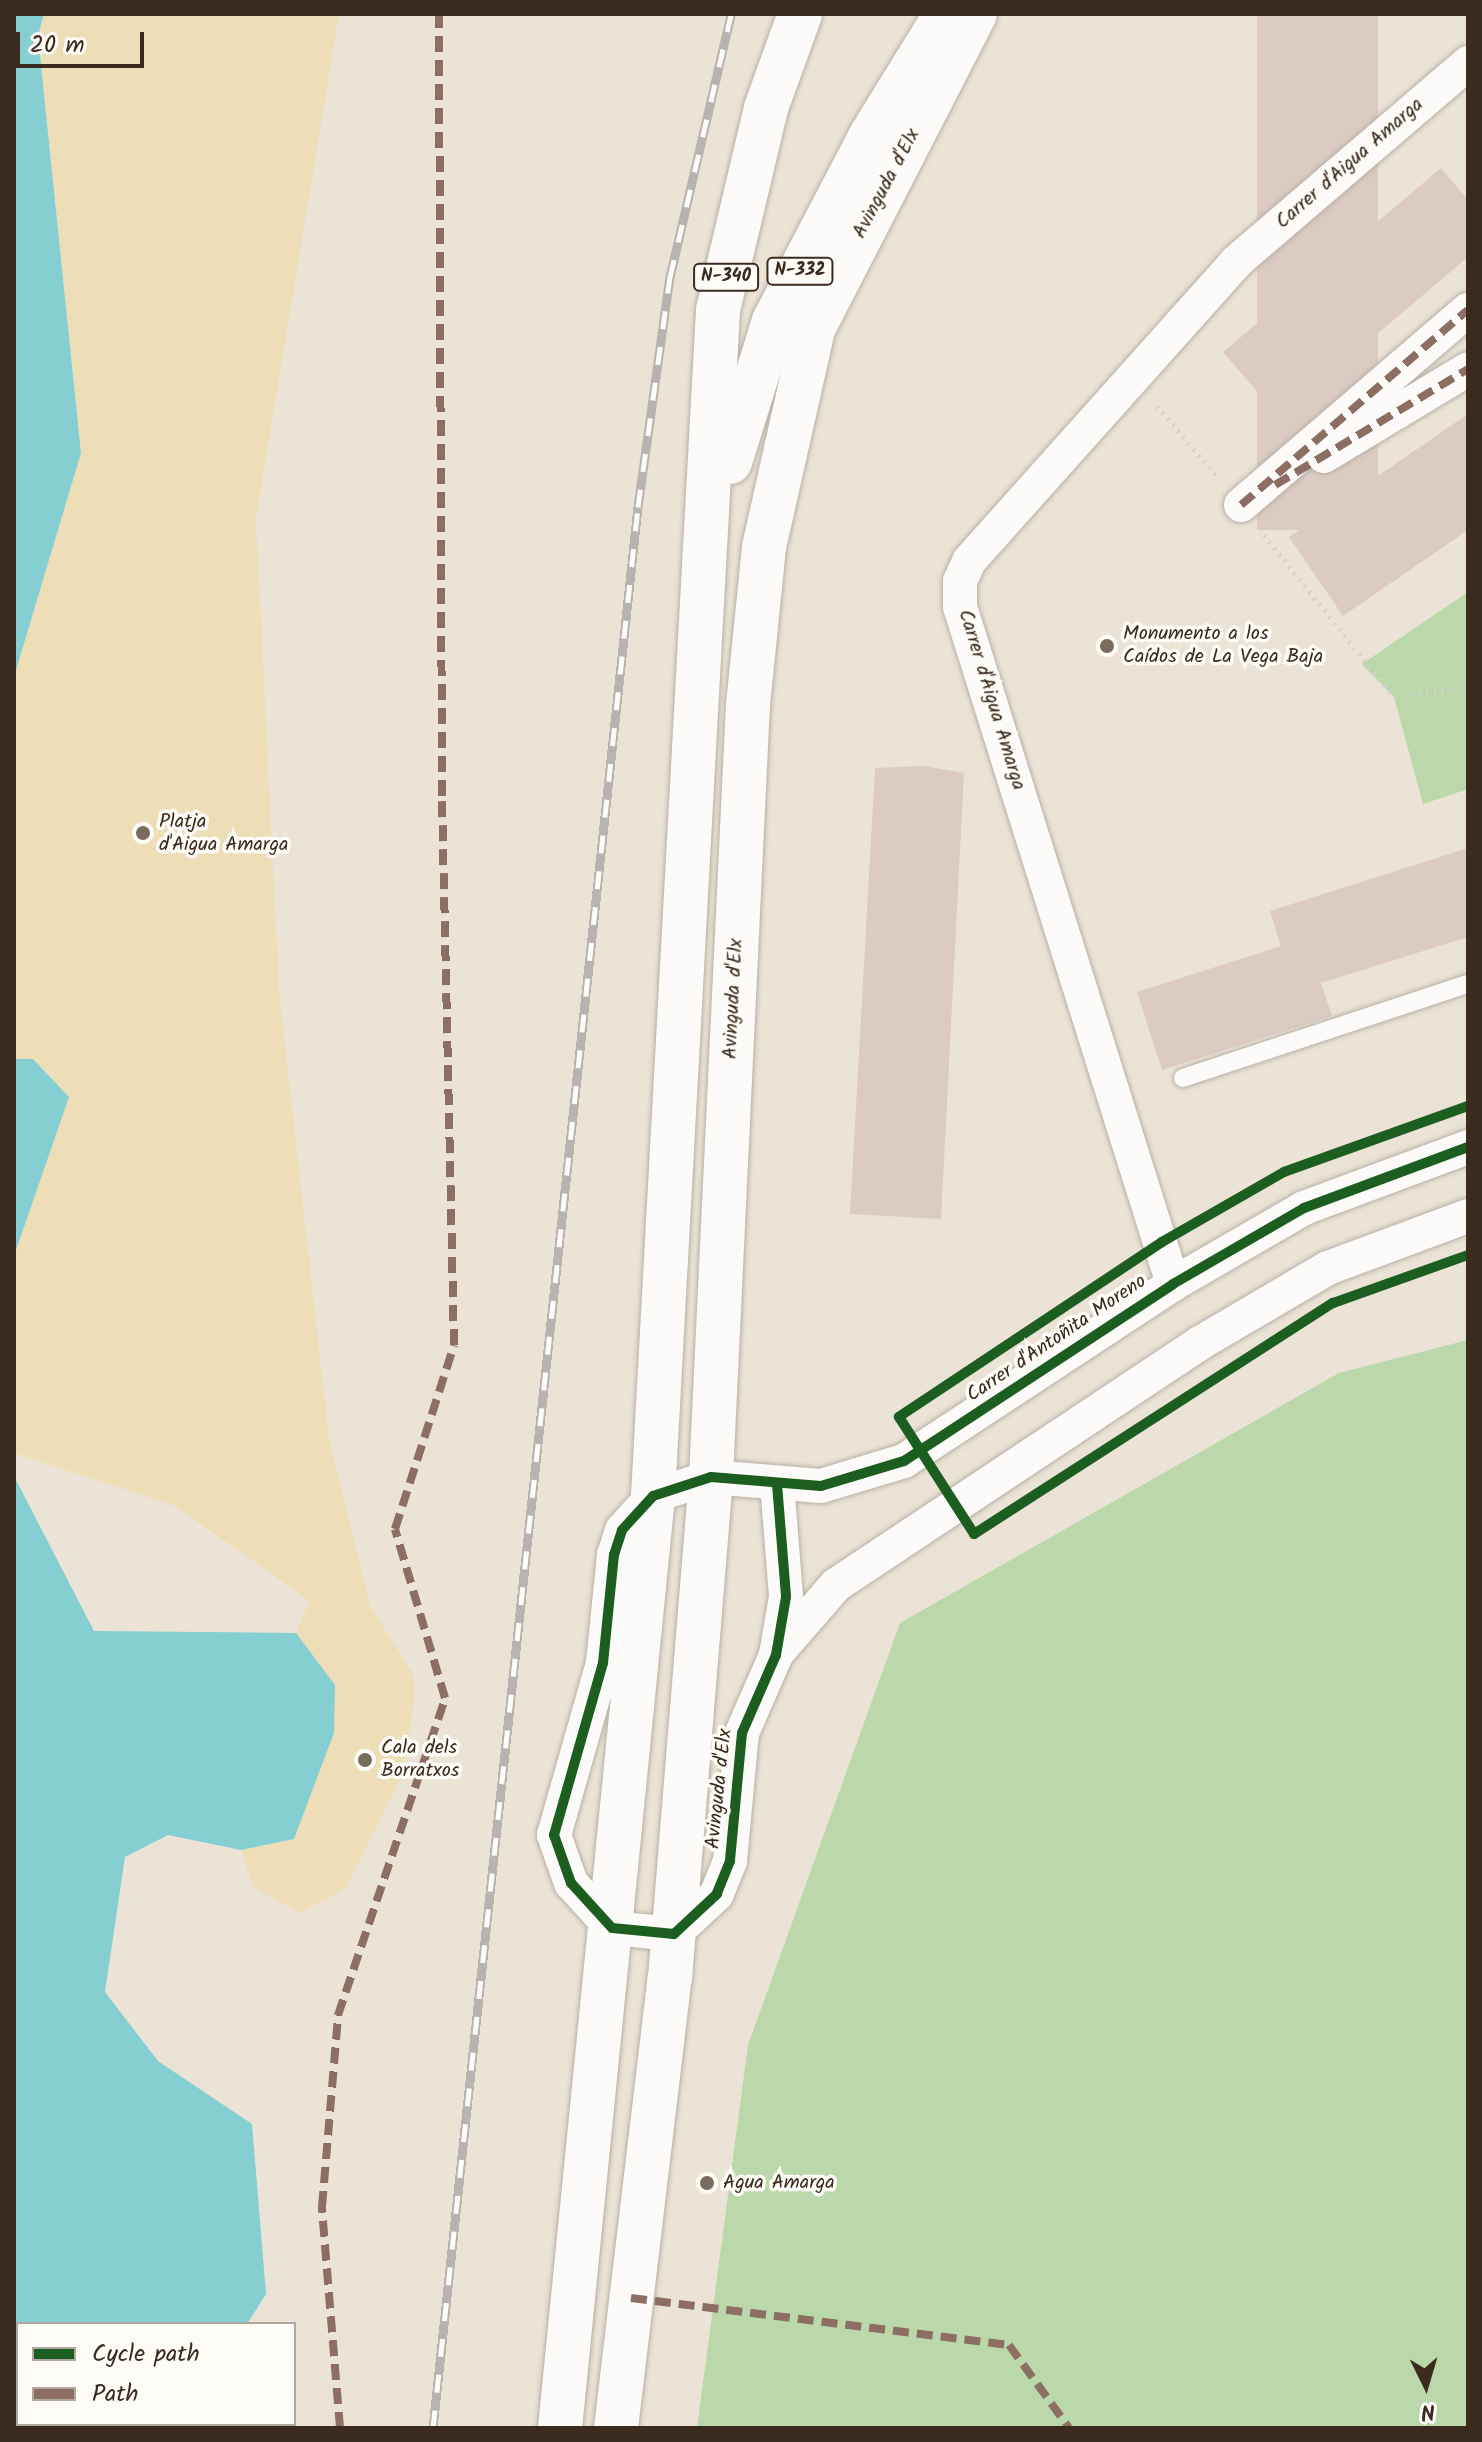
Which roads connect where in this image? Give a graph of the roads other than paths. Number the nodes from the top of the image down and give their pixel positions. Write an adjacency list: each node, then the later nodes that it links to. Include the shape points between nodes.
1 (800, 14): 9 (highway, N-340, via 766,108 718,310)
2 (946, 14): 9 (highway, N-332, via 870,137 774,321)
3 (975, 14): 6 (highway)
4 (996, 14): 6 (highway)
5 (1468, 63): 14 (street, Carrer d'Aigua Amarga, via 1236,262 970,560 960,581 960,607)
6 (933, 98): 15 (highway, Avinguda d'Elx, via 813,329 764,547 748,705)
7 (1468, 310): 8 (street, via 1241,505)
8 (1468, 369)
9 (708, 550): 17 (highway, via 691,705)
10 (1468, 984): 11 (lane)
11 (1183, 1078)
12 (1468, 1147): 14 (street, Carrer d'Antoñita Moreno, via 1304,1208)
13 (1468, 1216): 18 (street, via 1328,1268 1200,1343 836,1585)
14 (1173, 1284): 16 (street, Carrer d'Antoñita Moreno, via 904,1461 858,1480)
15 (711, 1477): 16 (street, Carrer d'Antoñita Moreno); 17 (street, Carrer d'Antoñita Moreno); 20 (highway, Avinguda d'Elx)
16 (777, 1484): 18 (street, Avinguda d'Elx, via 786,1597)
17 (653, 1496): 19 (highway); 19 (street, via 622,1530 614,1555 603,1663 554,1835 571,1883)
18 (776, 1655): 20 (street, Avinguda d'Elx, via 742,1733 730,1861 717,1894)
19 (612, 1928): 20 (street); 21 (highway)
20 (674, 1934): 22 (highway, Avinguda d'Elx)
21 (560, 2428)
22 (616, 2428)

